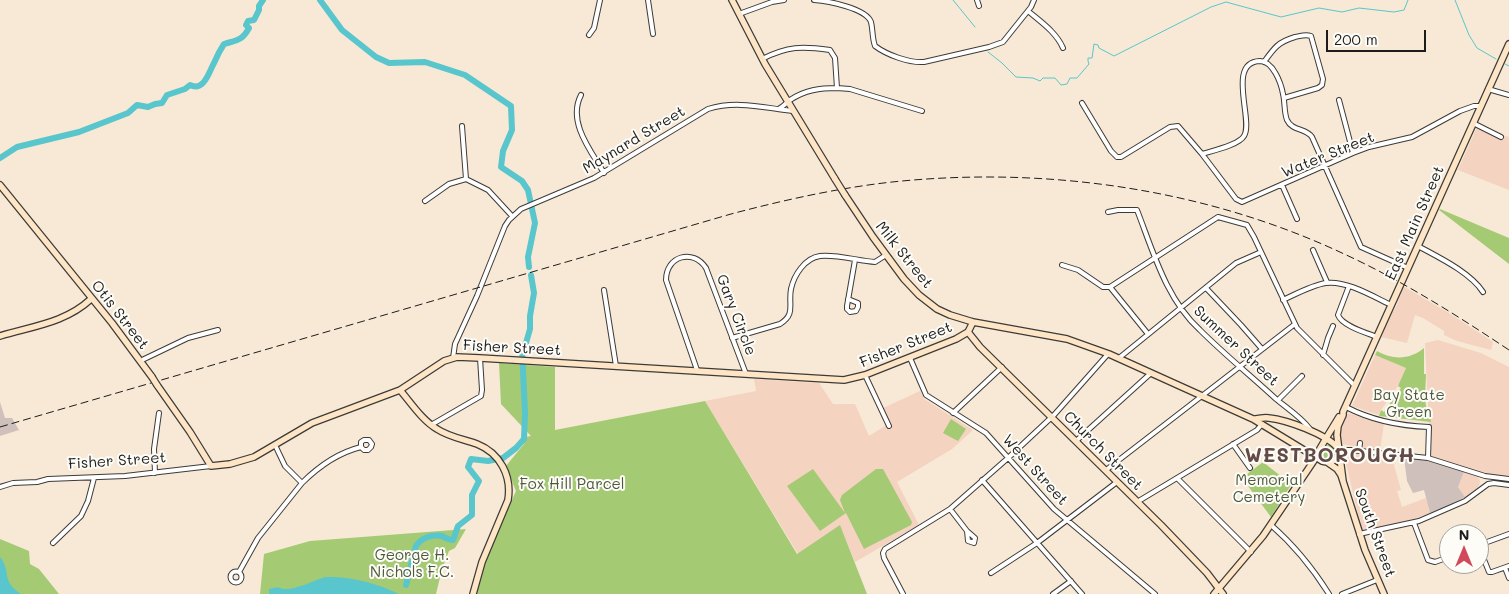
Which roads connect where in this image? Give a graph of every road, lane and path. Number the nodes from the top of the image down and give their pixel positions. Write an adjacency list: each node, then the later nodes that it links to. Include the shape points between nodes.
1 (600, 0): 12 (street, via 594,28)
2 (648, 0): 11 (street)
3 (732, 0): 10 (main road, Milk Street)
4 (784, 0): 10 (street)
5 (814, 0): 9 (street, via 832,2 867,16 880,50 916,62 1003,42)
6 (977, 0): 8 (street)
7 (1034, 0): 9 (street)
8 (978, 6)
9 (1028, 11): 14 (street, via 1052,31)
10 (739, 14): 15 (main road, Milk Street)
11 (652, 34)
12 (589, 35)
13 (1509, 44): 18 (main road, East Main Street)
14 (1064, 48)
15 (762, 59): 17 (street, via 788,48 830,50 835,58); 23 (main road, Milk Street)
16 (1264, 62): 21 (street, via 1276,75); 21 (street, via 1281,42 1311,36 1322,85); 33 (street, via 1251,65 1243,76 1244,137 1234,144)
17 (838, 88): 23 (street, via 811,90); 28 (street)
18 (1488, 89): 20 (street); 25 (main road, East Main Street)
19 (581, 95): 35 (street, via 576,107 578,122)
20 (1509, 95)
21 (1284, 98): 34 (street, via 1288,122 1309,134)
22 (1339, 100): 32 (street)
23 (788, 101): 26 (street); 27 (main road, Milk Street)
24 (1082, 103): 33 (street, via 1118,157 1176,126)
25 (1480, 106): 29 (main road, East Main Street); 32 (street, Water Street, via 1460,112 1412,137)
26 (778, 109): 27 (street, Maynard Street); 35 (street, Maynard Street, via 738,104 708,109)
27 (793, 111): 46 (main road, Milk Street, bridge, via 860,220)
28 (922, 111)
29 (1473, 123): 31 (street); 43 (main road, East Main Street)
30 (462, 126): 36 (street)
31 (1501, 137)
32 (1353, 153): 34 (street, Water Street)
33 (1202, 154): 38 (street, Water Street, via 1239,202)
34 (1324, 166): 38 (street, Water Street); 50 (street, via 1361,247)
35 (604, 173): 41 (street, Maynard Street, via 529,205)
36 (466, 179): 39 (street, via 449,184); 41 (street, via 488,190)
37 (0, 185): 57 (main road, Otis Street)
38 (1282, 185): 42 (street)
39 (425, 201)
40 (1108, 212): 47 (street, Summer Street, via 1137,210)
41 (512, 216): 74 (street, Maynard Street, via 455,344)
42 (1297, 219)
43 (1418, 246): 50 (main road, East Main Street); 56 (street, via 1459,270)
44 (1313, 250): 51 (street)
45 (1261, 252): 47 (street, via 1247,225 1218,217); 54 (street, via 1236,263); 59 (street)
46 (886, 255): 48 (street, via 875,262); 62 (main road, Milk Street, via 925,300 950,315)
47 (1155, 258): 53 (street); 61 (street, Summer Street)
48 (855, 260): 58 (street); 69 (street, via 823,256 809,260 792,284 790,314 786,320)
49 (1062, 265): 53 (street, via 1078,270 1103,287)
50 (1408, 268): 60 (main road, East Main Street)
51 (1327, 282): 52 (street); 59 (street)
52 (1349, 286): 60 (street); 70 (street, via 1338,315 1340,319)
53 (1110, 287): 67 (street)
54 (1206, 288): 61 (street); 71 (street)
55 (604, 290): 79 (street)
56 (1482, 292)
57 (91, 299): 68 (main road, via 64,318); 78 (main road, Otis Street)
58 (848, 299)
59 (1283, 300): 63 (street)
60 (1391, 305): 70 (main road, East Main Street)
61 (1180, 308): 67 (street); 80 (street, Summer Street, via 1198,329)
62 (973, 322): 66 (main road, Fisher Street); 72 (main road, Milk Street, via 1060,337)
63 (1295, 324): 71 (street); 73 (street)
64 (1333, 326): 73 (street)
65 (218, 330): 78 (street, via 188,338)
66 (968, 332): 76 (main road, Fisher Street); 81 (main road, Church Street)
67 (1148, 334): 77 (street)
68 (0, 336)
69 (732, 338): 82 (street, Gary Circle, via 704,266 698,259 690,257 674,261 668,270 667,282); 84 (street, Gary Circle)
70 (1377, 338): 87 (main road, East Main Street)
71 (1262, 349): 80 (street)
72 (1108, 354): 77 (main road, Milk Street); 94 (street)
73 (1323, 355): 87 (street)
74 (453, 358): 75 (main road, Fisher Street); 88 (main road, Fisher Street)
75 (480, 358): 79 (main road, Fisher Street); 98 (street, via 481,396)
76 (910, 358): 85 (main road, Fisher Street); 93 (street, West Street, via 924,393)
77 (1119, 358): 83 (main road, Milk Street)
78 (140, 361): 118 (main road, Otis Street, bridge)
79 (616, 366): 82 (main road, Fisher Street)
80 (1240, 366): 89 (street); 90 (street, Summer Street)
81 (1002, 367): 93 (street); 94 (main road, Church Street)
82 (697, 370): 84 (main road, Fisher Street)
83 (1151, 373): 89 (main road, Milk Street); 105 (street)
84 (746, 374): 85 (main road, Fisher Street, via 837,380)
85 (866, 376): 99 (street)
86 (1302, 376): 90 (street)
87 (1356, 386): 91 (main road, East Main Street)
88 (400, 390): 98 (main road); 109 (main road, Fisher Street, via 312,423)
89 (1201, 396): 96 (main road, Milk Street); 120 (street)
90 (1278, 400): 101 (street, Summer Street)
91 (1344, 410): 100 (main road, East Main Street); 103 (main road, East Main Street); 116 (street, via 1397,424 1429,427)
92 (159, 413): 121 (street, via 154,449)
93 (953, 413): 114 (street, West Street, via 986,433)
94 (1052, 416): 105 (main road, Church Street); 114 (street)
95 (1264, 417): 96 (main road); 97 (street); 101 (main road)
96 (1253, 419): 97 (main road, Milk Street)
97 (1262, 424): 108 (street); 115 (main road, Milk Street)
98 (431, 425): 152 (main road, via 488,450 502,465 508,480 508,500 482,562)
99 (889, 426)
100 (1332, 429): 102 (main road); 104 (main road, East Main Street)
101 (1312, 431): 102 (main road)
102 (1318, 434): 104 (main road)
103 (1337, 435): 112 (main road, South Street)
104 (1326, 439): 106 (main road); 111 (main road, East Main Street)
105 (1076, 441): 120 (main road, Church Street)
106 (1332, 443): 111 (main road); 112 (main road)
107 (1360, 443): 113 (street)
108 (1233, 444): 119 (street); 123 (street)
109 (275, 445): 118 (main road, Fisher Street, via 246,460); 128 (street, via 285,466)
110 (361, 447): 128 (street, via 330,460)
111 (1322, 447): 115 (main road, East Main Street); 117 (main road, via 1320,454)
112 (1339, 451): 113 (street); 117 (main road, via 1336,460); 126 (main road, South Street)
113 (1359, 451): 116 (street)
114 (1008, 458): 125 (street); 133 (street, West Street)
115 (1315, 458): 117 (main road, Milk Street); 135 (main road, East Main Street)
116 (1428, 458): 124 (street, via 1485,476)
117 (1325, 462): 126 (main road, South Street, via 1338,471)
118 (212, 466): 121 (street, Fisher Street)
119 (1250, 468)
120 (1106, 470): 127 (main road, Church Street)
121 (155, 473): 122 (street, Fisher Street)
122 (94, 478): 130 (street, Fisher Street, via 56,478); 139 (street, via 80,516)
123 (1176, 478): 131 (street); 142 (street)
124 (1509, 479)
125 (982, 480): 132 (street); 141 (street)
126 (1343, 481): 137 (main road, South Street)
127 (1117, 482): 131 (main road, Church Street); 133 (street)
128 (302, 483): 146 (street, via 258,538)
129 (1509, 485): 134 (street, via 1488,484 1465,501)
130 (0, 487)
131 (1137, 502): 151 (main road, Church Street, via 1202,568)
132 (950, 509): 136 (street); 153 (street, via 884,551 884,558)
133 (1066, 520): 141 (street); 156 (street, West Street)
134 (1414, 523): 137 (street); 143 (street, via 1426,558)
135 (1271, 525): 142 (main road, East Main Street); 157 (street, via 1295,547)
136 (967, 531)
137 (1359, 534): 149 (main road, South Street)
138 (1509, 534): 140 (street)
139 (53, 542)
140 (1489, 542)
141 (1037, 543): 147 (street); 150 (street)
142 (1251, 552): 151 (main road, East Main Street)
143 (1439, 560)
144 (1507, 567): 145 (street); 148 (street)
145 (1489, 570)
146 (239, 572)
147 (991, 573)
148 (1509, 578)
149 (1377, 580): 158 (street); 159 (main road, South Street)
150 (1071, 581): 154 (street); 155 (street)
151 (1218, 593)
152 (473, 594)
153 (904, 594)
154 (1053, 594)
155 (1082, 594)
156 (1155, 594)
157 (1329, 594)
158 (1342, 594)
159 (1384, 594)

